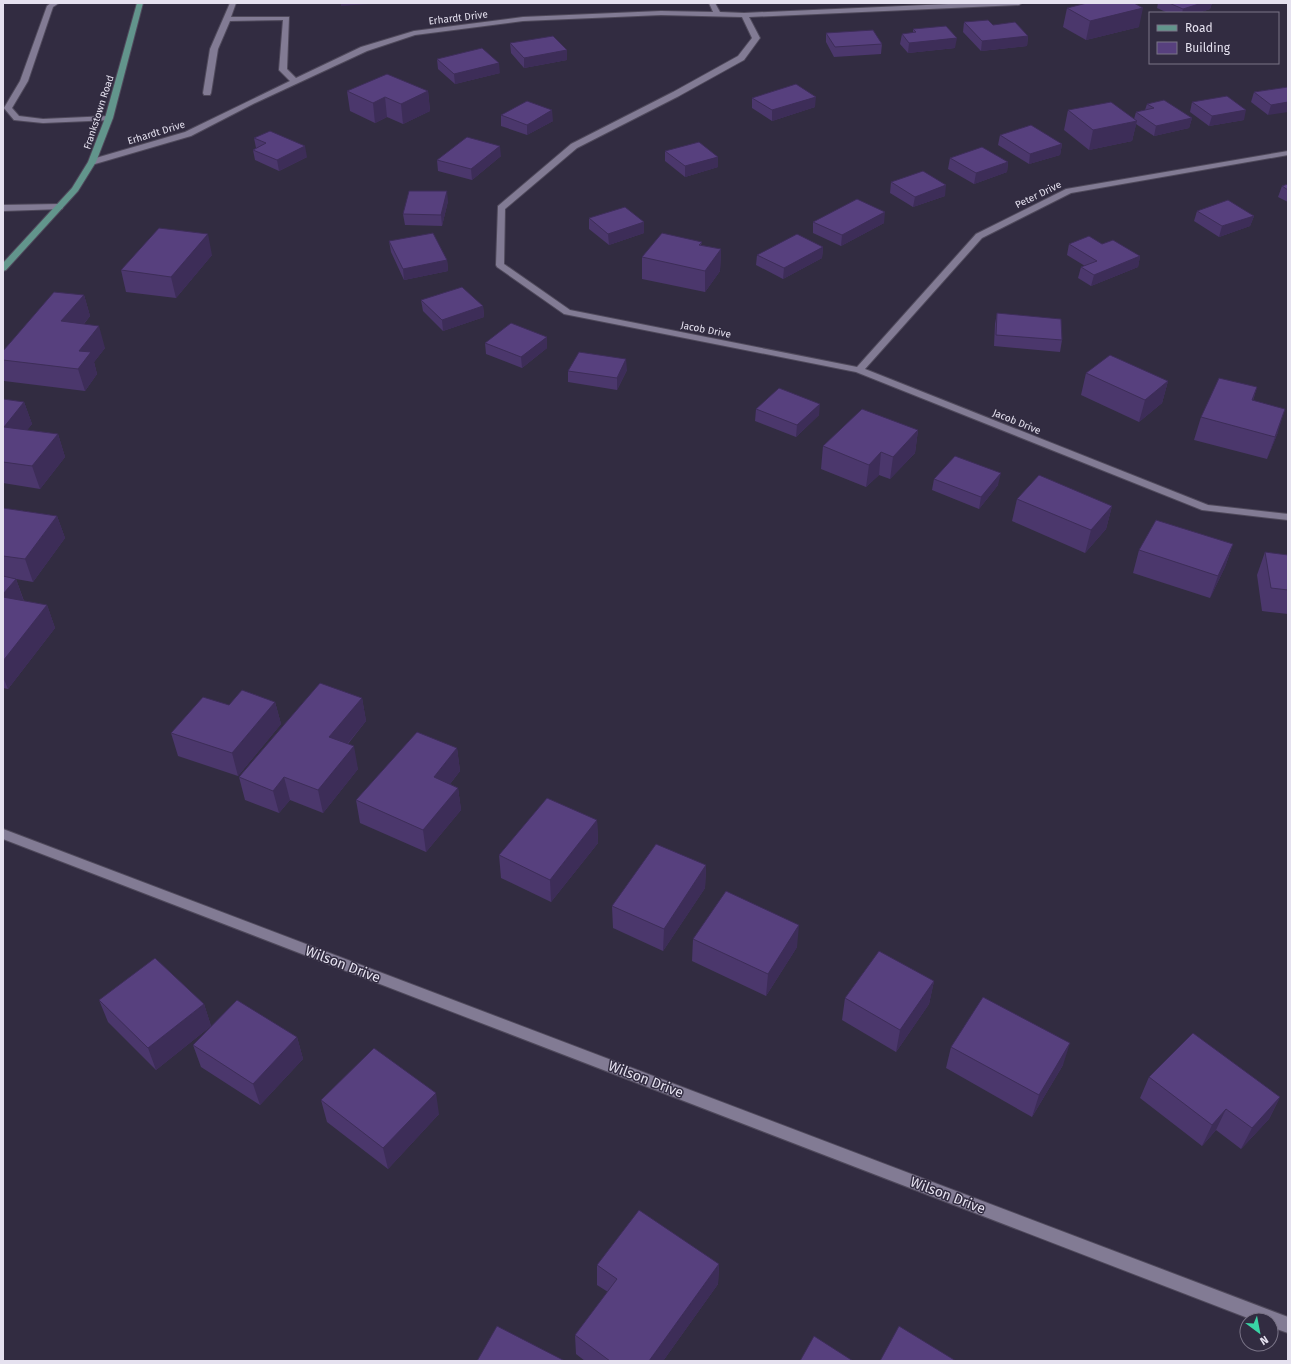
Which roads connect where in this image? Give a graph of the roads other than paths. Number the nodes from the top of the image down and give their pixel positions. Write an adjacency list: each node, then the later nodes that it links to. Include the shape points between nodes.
1 (56, 3): 11 (street, via 50,6 24,80)
2 (140, 3): 12 (main road, Frankstown Road)
3 (233, 3): 8 (street)
4 (712, 3): 6 (street)
5 (1020, 3): 7 (street, Erhardt Drive)
6 (717, 14): 7 (street, Erhardt Drive); 9 (street, Erhardt Drive, via 661,13 523,19 414,33 364,49)
7 (744, 15): 18 (street, Jacob Drive, via 756,38 741,58 574,146 501,208 500,265 567,312)
8 (227, 19): 9 (street, via 287,18 283,70); 10 (street, via 214,49)
9 (295, 81): 14 (street, Erhardt Drive, via 188,134)
10 (207, 93)
11 (6, 108): 12 (street, via 17,118 43,121)
12 (109, 118): 14 (main road, Frankstown Road)
13 (1288, 153): 18 (street, Peter Drive, via 1069,191 979,236)
14 (92, 162): 15 (main road, Frankstown Road, via 75,189)
15 (59, 207): 16 (street); 17 (main road, Frankstown Road)
16 (3, 208)
17 (3, 268)
18 (859, 370): 19 (street, Jacob Drive, via 1206,508)
19 (1288, 517)
20 (3, 834): 21 (street, Wilson Drive)
21 (1288, 1325)

